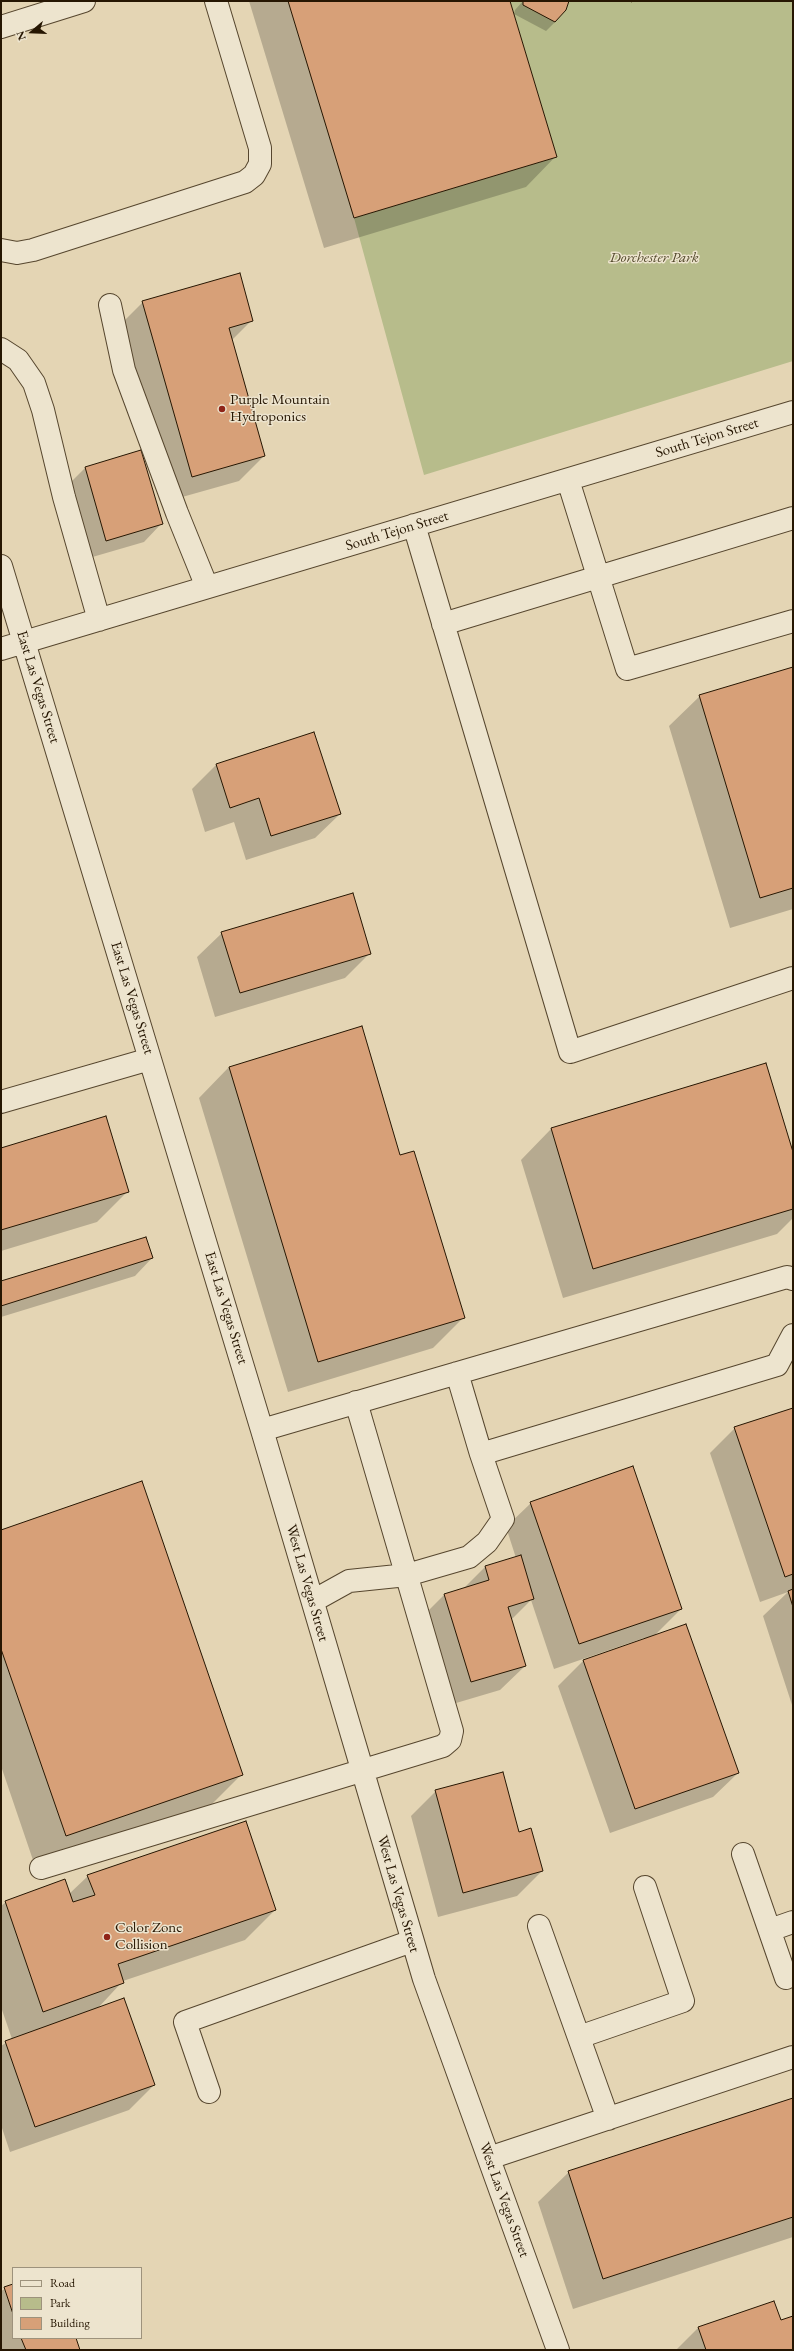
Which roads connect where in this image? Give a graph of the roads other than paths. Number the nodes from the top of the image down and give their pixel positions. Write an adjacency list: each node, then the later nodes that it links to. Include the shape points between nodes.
1 (84, 1): 3 (street)
2 (216, 1): 4 (street, via 260,148 260,164 254,175 245,182 33,250 17,253)
3 (1, 27)
4 (1, 250)
5 (110, 304): 13 (street, via 124,370)
6 (1, 349): 14 (street, via 18,360 34,383)
7 (793, 412): 8 (street, South Tejon Street)
8 (568, 480): 10 (street, South Tejon Street); 12 (street)
9 (793, 518): 12 (street)
10 (414, 525): 13 (street, South Tejon Street); 16 (street)
11 (1, 566): 17 (street, East Las Vegas Street)
12 (598, 576): 15 (street, via 627,669); 16 (street)
13 (207, 588): 14 (street, South Tejon Street)
14 (99, 620): 17 (street, South Tejon Street)
15 (793, 621)
16 (443, 624): 19 (street, via 570,1052)
17 (24, 642): 18 (street, South Tejon Street); 20 (street, East Las Vegas Street)
18 (1, 649)
19 (793, 978)
20 (150, 1059): 21 (street); 26 (street, East Las Vegas Street)
21 (1, 1102)
22 (793, 1278): 24 (street, via 787,1277)
23 (793, 1335): 27 (street, via 777,1364)
24 (457, 1373): 25 (street); 27 (street)
25 (356, 1402): 26 (street); 28 (street)
26 (262, 1430): 29 (street, West Las Vegas Street)
27 (481, 1454): 28 (street, via 503,1519 487,1542 470,1557)
28 (407, 1575): 29 (street, via 349,1581); 30 (street, via 452,1731 450,1740 443,1746)
29 (313, 1601): 30 (street, West Las Vegas Street)
30 (362, 1770): 32 (street); 37 (street, West Las Vegas Street)
31 (744, 1854): 36 (street)
32 (41, 1868)
33 (645, 1887): 39 (street, via 683,2001)
34 (793, 1922): 36 (street)
35 (539, 1926): 39 (street)
36 (770, 1930): 38 (street)
37 (412, 1941): 41 (street, via 185,2022); 43 (street, West Las Vegas Street)
38 (786, 1978)
39 (579, 2038): 42 (street)
40 (793, 2057): 42 (street)
41 (209, 2092)
42 (608, 2119): 43 (street)
43 (489, 2158): 44 (street, West Las Vegas Street)
44 (558, 2350)

